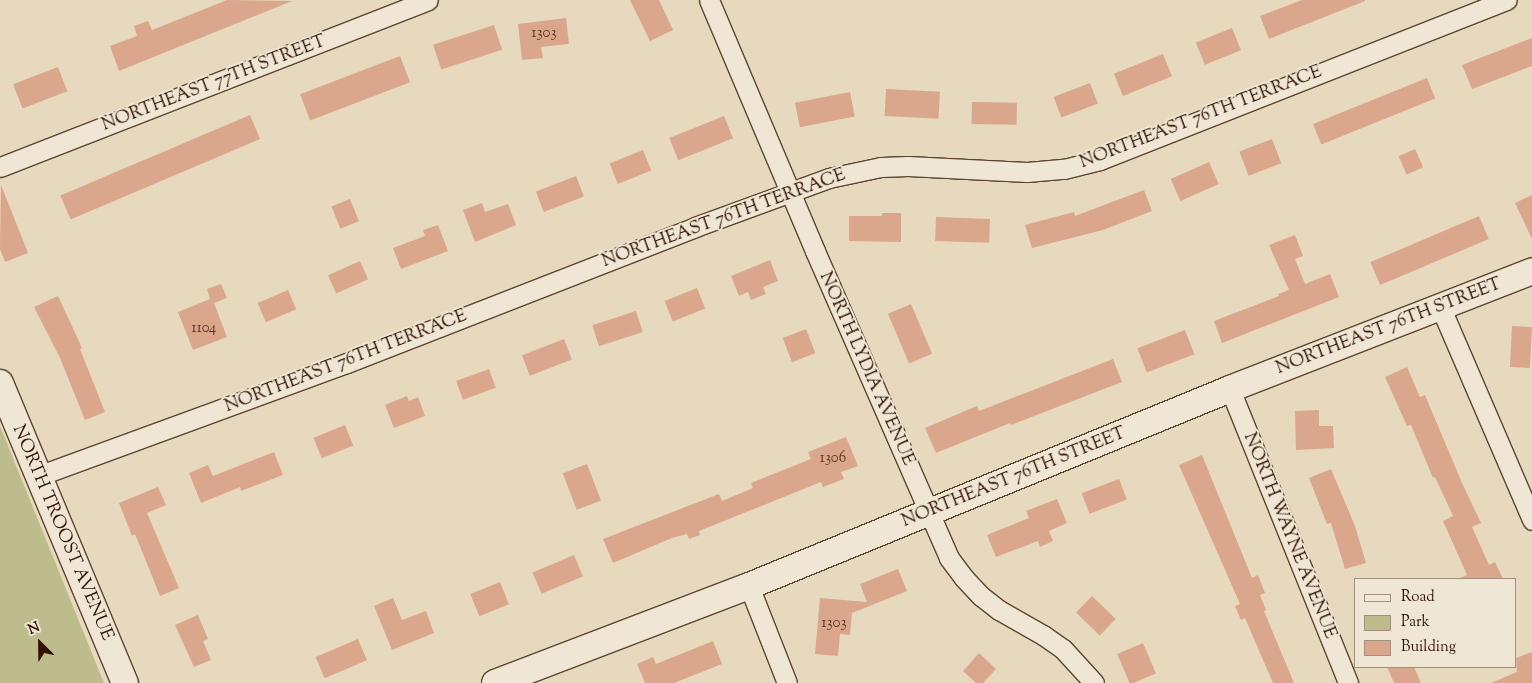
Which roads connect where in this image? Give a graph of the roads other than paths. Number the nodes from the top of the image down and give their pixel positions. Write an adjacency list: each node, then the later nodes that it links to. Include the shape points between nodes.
1 (428, 0): 4 (street, NORTHEAST 77TH STREET)
2 (709, 0): 5 (street, NORTH LYDIA AVENUE)
3 (1507, 0): 5 (street, NORTHEAST 76TH TERRACE, via 1100,160 1064,169 1027,172 881,167 828,178)
4 (0, 167)
5 (790, 192): 10 (street, NORTHEAST 76TH TERRACE, via 347,363); 11 (street, NORTH LYDIA AVENUE)
6 (1532, 271): 7 (street, NORTHEAST 76TH STREET)
7 (1440, 306): 9 (street, NORTHEAST 76TH STREET); 12 (street)
8 (0, 384): 10 (street, NORTH TROOST AVENUE)
9 (1230, 389): 11 (street, NORTHEAST 76TH STREET); 19 (street, NORTH WAYNE AVENUE)
10 (38, 476): 15 (street, NORTH TROOST AVENUE)
11 (929, 512): 13 (street, NORTHEAST 76TH STREET); 18 (street, NORTH LYDIA AVENUE, via 949,558 975,590 999,610 1044,635)
12 (1532, 520)
13 (750, 586): 14 (street, NORTHEAST 76TH STREET); 17 (street)
14 (535, 676): 16 (street, NORTHEAST 76TH STREET)
15 (125, 683)
16 (495, 683)
17 (787, 683)
18 (1094, 683)
19 (1348, 683)

